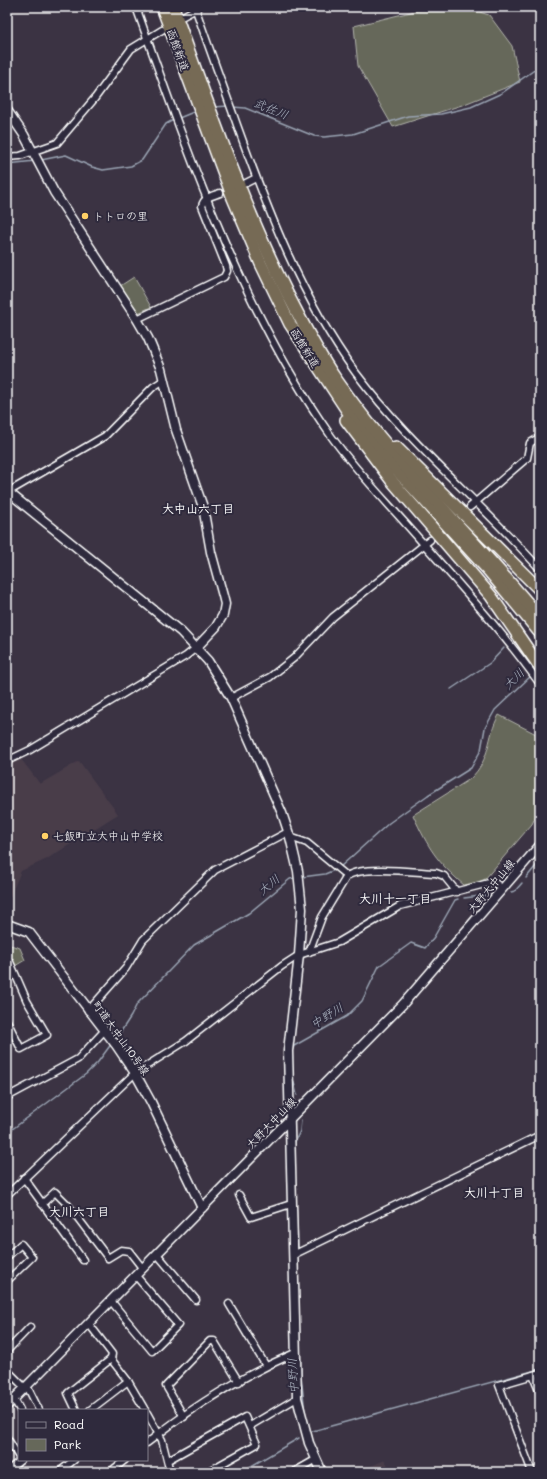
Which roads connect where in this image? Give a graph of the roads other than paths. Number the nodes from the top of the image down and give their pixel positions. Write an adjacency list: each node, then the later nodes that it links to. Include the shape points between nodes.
1 (136, 7): 7 (street)
2 (162, 7): 8 (highway, 函館新道)
3 (173, 7): 8 (highway, 函館新道)
4 (197, 8): 5 (street); 13 (street)
5 (183, 16)
6 (162, 30): 7 (street)
7 (148, 38): 11 (street, via 131,49 57,144); 16 (street)
8 (201, 98): 10 (highway, 函館新道)
9 (7, 110): 11 (street, via 24,135)
10 (208, 117): 18 (highway, 函館新道, via 244,226); 19 (highway, 函館新道, via 259,235 295,308)
11 (33, 155): 12 (street); 17 (street)
12 (7, 157)
13 (256, 178): 14 (street); 23 (street, via 294,269 342,352 375,398)
14 (246, 183)
15 (220, 194): 16 (street)
16 (207, 198): 17 (street, via 202,206 226,266 226,274); 26 (street, via 257,311 309,403 332,438 365,479)
17 (137, 319): 20 (street, via 148,338)
18 (290, 324): 30 (highway, 函館新道, via 348,412 489,571); 32 (highway, via 329,395 369,453 491,596)
19 (334, 377): 28 (highway, via 394,444); 29 (highway, 函館新道, via 398,459 495,564)
20 (164, 380): 22 (street, via 153,387 105,436); 31 (street, via 176,430 204,507 211,552 225,604 223,615 216,627)
21 (540, 437): 23 (street, via 530,443 527,458)
22 (7, 491): 31 (street, via 155,610)
23 (476, 502): 24 (street); 27 (street)
24 (470, 507)
25 (430, 540): 26 (street)
26 (424, 545): 33 (street); 34 (street, via 333,617 294,658 270,677)
27 (540, 569)
28 (540, 590)
29 (540, 618)
30 (540, 633)
31 (196, 648): 34 (street, via 208,661); 35 (street)
32 (540, 667)
33 (538, 682)
34 (231, 698): 36 (street, via 257,754)
35 (7, 762)
36 (289, 835): 38 (street, via 308,843); 43 (street, via 300,883 302,909); 45 (street, via 215,870 143,940 126,968)
37 (540, 845): 39 (street, 大野大中山線)
38 (347, 876): 40 (street, via 361,870 436,873 444,876); 42 (street, via 322,918)
39 (503, 888): 40 (street, via 489,883); 50 (street, 大野大中山線, via 403,1004)
40 (457, 892): 42 (street, via 400,906 339,942)
41 (7, 924): 45 (street, 町道大中山10号線, via 29,932)
42 (309, 952): 43 (street)
43 (299, 955): 48 (street, via 186,1041); 50 (street, via 288,1051)
44 (7, 962): 46 (street, via 10,962 27,1001 47,1035 22,1048)
45 (88, 1011): 47 (street, 町道大中山10号線)
46 (7, 1021)
47 (106, 1033): 48 (street, 町道大中山10号線); 49 (street, via 78,1059)
48 (135, 1073): 52 (street); 57 (street, 町道大中山10号線)
49 (7, 1097)
50 (289, 1119): 56 (street); 57 (street, 大野大中山線)
51 (540, 1135): 59 (street)
52 (24, 1178): 53 (street); 55 (street)
53 (7, 1195)
54 (240, 1195): 56 (street, via 251,1217)
55 (42, 1204): 61 (street); 62 (street, via 55,1192 108,1258 121,1250 128,1251)
56 (291, 1204): 59 (street)
57 (202, 1208): 58 (street, 大野大中山線)
58 (157, 1254): 62 (street, 大野大中山線); 65 (street)
59 (293, 1255): 71 (street)
60 (7, 1257): 64 (street, via 21,1244 32,1257)
61 (83, 1260)
62 (142, 1268): 63 (street, 大野大中山線)
63 (136, 1276): 66 (street, 大野大中山線); 66 (street, via 178,1325 152,1350)
64 (7, 1281)
65 (196, 1300)
66 (111, 1301): 68 (street, 大野大中山線)
67 (229, 1304): 73 (street)
68 (88, 1324): 72 (street, via 112,1354); 79 (street, 大野大中山線)
69 (30, 1327): 70 (street)
70 (7, 1351)
71 (295, 1353): 73 (street); 81 (street)
72 (111, 1359): 77 (street); 87 (street, via 68,1393)
73 (266, 1366): 78 (street)
74 (7, 1370): 79 (street)
75 (540, 1373): 76 (street)
76 (533, 1375): 80 (street); 108 (street, via 499,1384)
77 (128, 1381): 84 (street); 88 (street)
78 (239, 1382): 90 (street); 90 (street, via 214,1341 210,1341 166,1386)
79 (26, 1387): 82 (street, 大野大中山線); 86 (street)
80 (540, 1392)
81 (297, 1398): 91 (street); 97 (street, via 302,1423)
82 (14, 1399): 83 (street, 大野大中山線); 85 (street)
83 (7, 1406)
84 (144, 1408)
85 (19, 1409)
86 (38, 1409)
87 (76, 1409)
88 (91, 1409)
89 (148, 1416): 92 (street)
90 (184, 1417): 92 (street)
91 (250, 1426): 96 (street, via 245,1417); 105 (street, via 257,1444)
92 (159, 1434): 94 (street); 96 (street)
93 (7, 1438): 95 (street)
94 (148, 1442)
95 (18, 1455)
96 (168, 1460): 104 (street)
97 (316, 1460): 106 (street); 107 (street)
98 (20, 1461): 101 (street)
99 (73, 1461): 102 (street)
100 (124, 1461): 103 (street)
101 (7, 1471)
102 (59, 1472)
103 (110, 1472)
104 (170, 1472)
105 (207, 1472)
106 (294, 1472)
107 (322, 1472)
108 (532, 1472)

